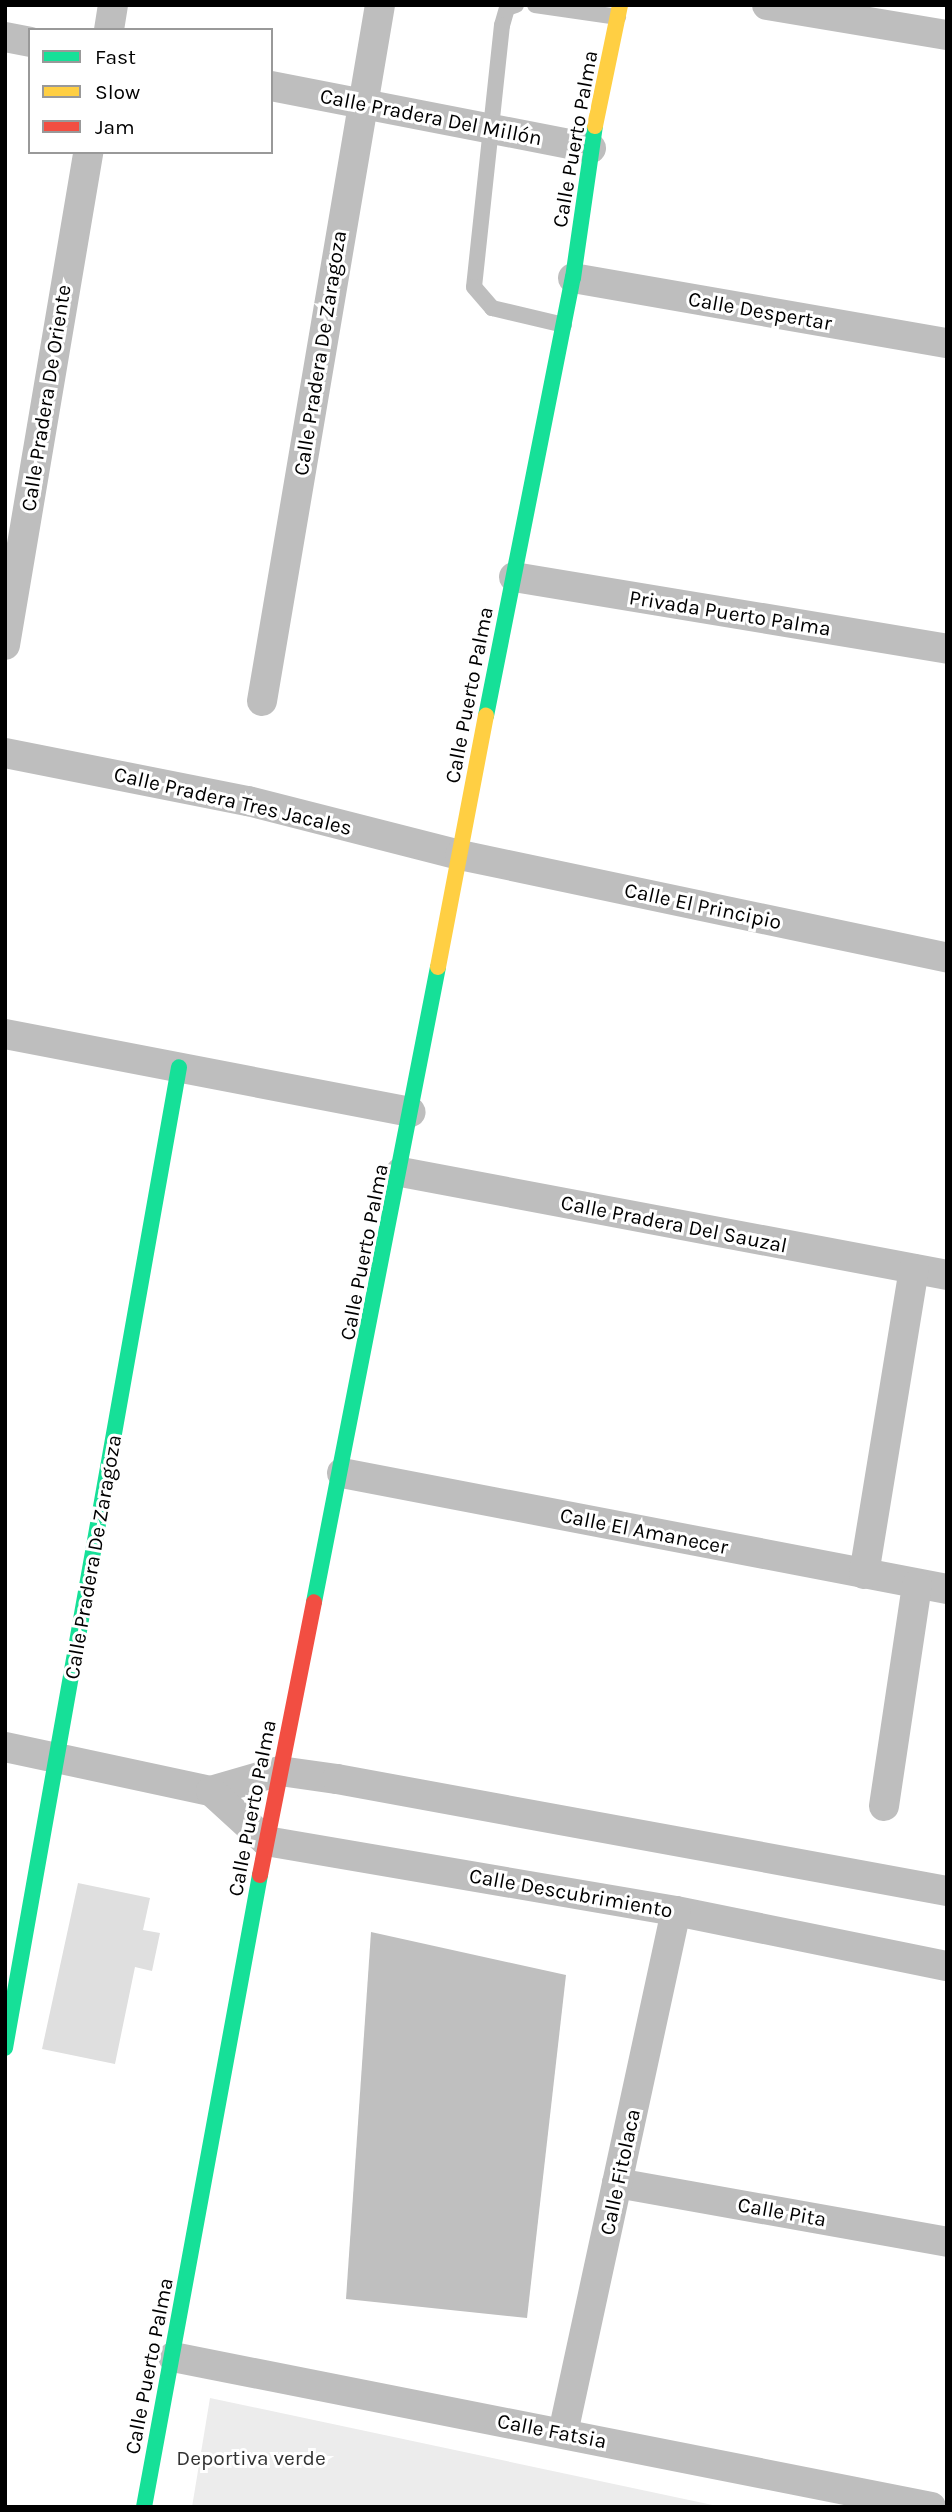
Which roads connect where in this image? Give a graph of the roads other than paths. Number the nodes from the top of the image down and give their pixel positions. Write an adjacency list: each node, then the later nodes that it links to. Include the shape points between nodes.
1 (113, 5): 7 (street)
2 (380, 5): 12 (street, Calle Pradera De Zaragoza)
3 (516, 5): 13 (lane, via 507,8 502,25)
4 (536, 5): 6 (lane)
5 (767, 5): 8 (street)
6 (619, 11): 14 (street, Calle Puerto Palma)
7 (108, 28)
8 (947, 35)
9 (5, 37): 10 (street)
10 (28, 42)
11 (273, 86): 12 (street, Calle Pradera Del Millón)
12 (361, 103): 13 (street, Calle Pradera Del Millón); 22 (street, Calle Pradera De Zaragoza)
13 (494, 130): 14 (street, Calle Pradera Del Millón); 17 (lane, via 474,287 492,308)
14 (591, 148): 16 (street, Calle Puerto Palma)
15 (88, 154): 20 (street, Calle Pradera De Oriente)
16 (573, 278): 17 (street, Calle Puerto Palma); 18 (street, Calle Despertar)
17 (564, 325): 19 (street, Calle Puerto Palma)
18 (947, 343)
19 (514, 577): 21 (street, Privada Puerto Palma); 24 (street, Calle Puerto Palma)
20 (5, 645)
21 (947, 649)
22 (262, 701)
23 (5, 753): 24 (street, Calle Pradera Tres Jacales, via 248,801)
24 (460, 855): 25 (street, Calle El Principio); 28 (street, Calle Puerto Palma)
25 (947, 958)
26 (5, 1034): 27 (street)
27 (179, 1066): 28 (street); 37 (street, Calle Pradera De Zaragoza)
28 (411, 1112): 29 (street, Calle Puerto Palma)
29 (401, 1172): 30 (street, Calle Pradera Del Sauzal); 32 (street, Calle Puerto Palma)
30 (914, 1269): 31 (street, Calle Pradera Del Sauzal); 33 (street)
31 (947, 1275)
32 (342, 1473): 33 (street, Calle El Amanecer); 38 (street, Calle Puerto Palma)
33 (864, 1574): 34 (street, Calle El Amanecer)
34 (917, 1584): 35 (street, Calle El Amanecer); 40 (street)
35 (947, 1589)
36 (5, 1747): 37 (street)
37 (57, 1759): 39 (street); 45 (street, Calle Pradera De Zaragoza)
38 (280, 1771): 39 (street); 41 (street, Calle Puerto Palma); 42 (street)
39 (211, 1791): 41 (street)
40 (884, 1806)
41 (265, 1841): 43 (street, Calle Descubrimiento); 48 (street, Calle Puerto Palma)
42 (947, 1891)
43 (676, 1910): 44 (street, Calle Descubrimiento); 46 (street, Calle Fitolaca)
44 (947, 1966)
45 (5, 2048)
46 (617, 2183): 47 (street, Calle Pita); 49 (street, Calle Fitolaca)
47 (947, 2242)
48 (173, 2357): 49 (street, Calle Fatsia); 50 (street, Calle Puerto Palma)
49 (563, 2433): 51 (street, Calle Fatsia)
50 (144, 2507)
51 (931, 2507)

